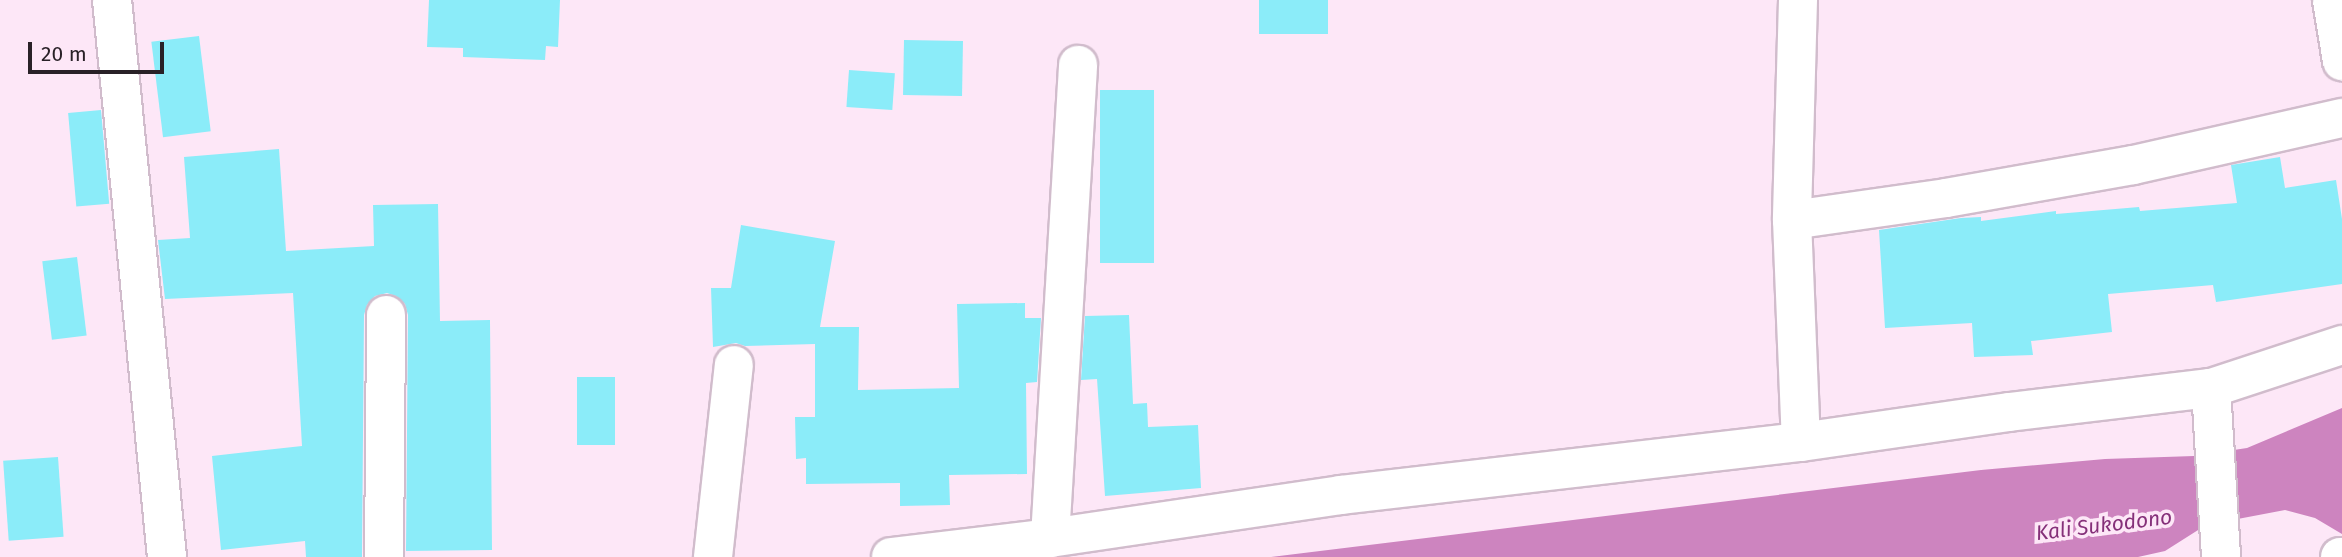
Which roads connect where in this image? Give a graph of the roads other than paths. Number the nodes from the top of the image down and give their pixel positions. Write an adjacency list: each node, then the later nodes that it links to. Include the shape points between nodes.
1 (112, 0): 15 (street)
2 (1798, 0): 7 (street)
3 (2332, 0): 4 (street)
4 (2342, 61)
5 (1078, 65): 13 (street)
6 (2342, 118): 7 (street, via 2133,165)
7 (1792, 220): 12 (street)
8 (386, 315): 16 (street)
9 (2342, 345): 11 (street)
10 (734, 365): 17 (street)
11 (2211, 388): 12 (street); 14 (street)
12 (1801, 442): 13 (street, via 1341,495)
13 (1050, 538): 18 (street)
14 (2221, 547)
15 (167, 557)
16 (384, 557)
17 (713, 557)
18 (891, 557)

